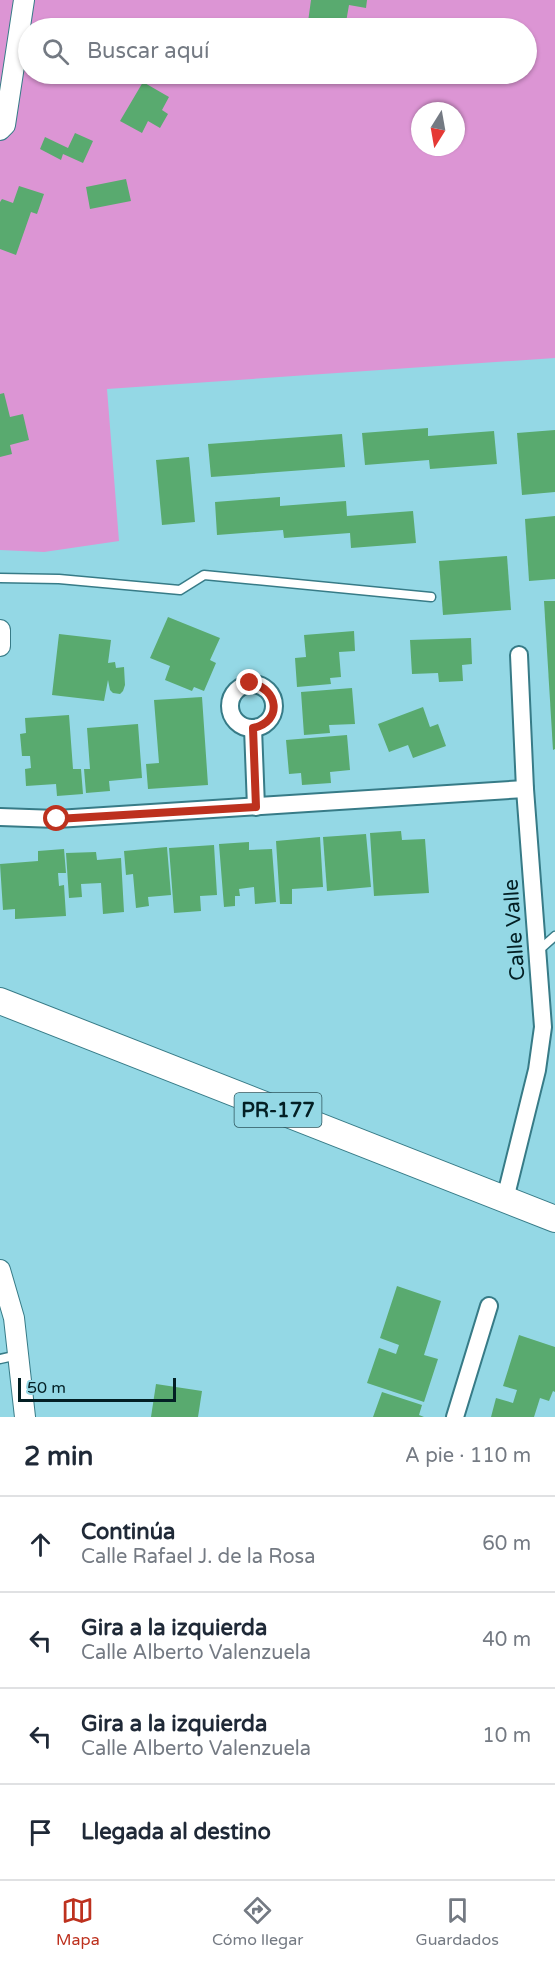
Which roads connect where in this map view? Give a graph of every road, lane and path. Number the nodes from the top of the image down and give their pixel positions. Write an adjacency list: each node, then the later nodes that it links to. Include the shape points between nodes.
1 (24, 0): 2 (street)
2 (21, 18)
3 (18, 39): 4 (street, via 5,125)
4 (0, 130)
5 (0, 578): 6 (lane, via 180,590 204,575)
6 (431, 597)
7 (0, 630): 8 (street)
8 (0, 646)
9 (519, 655): 11 (street, Calle Valle)
10 (253, 728): 12 (street)
11 (525, 789): 12 (street); 15 (street, Calle Valle)
12 (256, 807): 13 (street, via 57,819)
13 (0, 817)
14 (555, 936): 15 (lane)
15 (538, 952): 17 (street, Calle Valle, via 543,1027 537,1070)
16 (0, 1000): 17 (main road, PR-177)
17 (505, 1199): 18 (main road, PR-177)
18 (555, 1219)
19 (0, 1270): 21 (street, via 14,1318)
20 (489, 1306): 23 (street)
21 (9, 1357): 22 (street)
22 (25, 1417)
23 (455, 1417)

